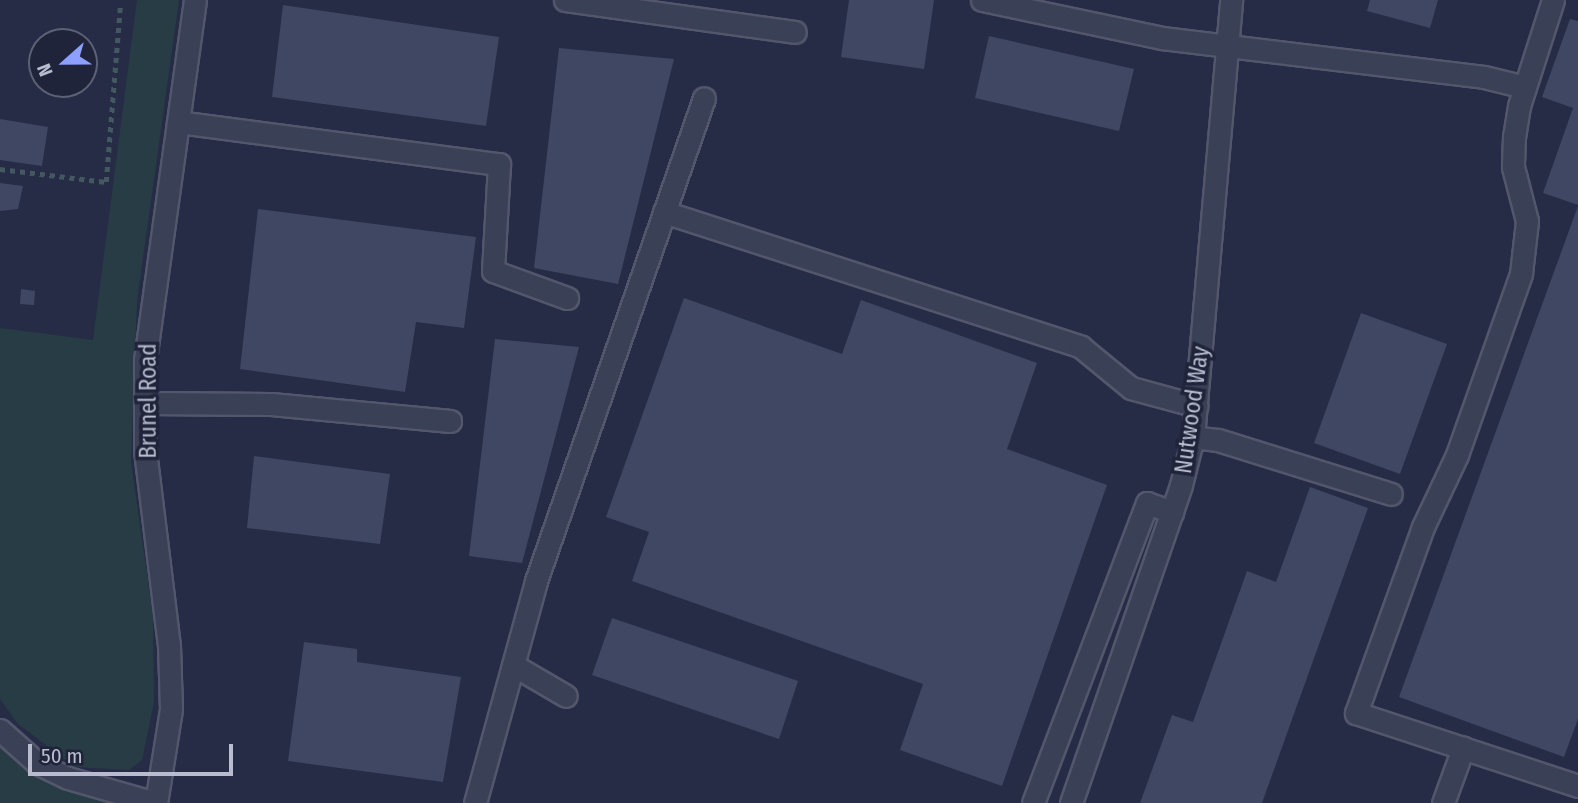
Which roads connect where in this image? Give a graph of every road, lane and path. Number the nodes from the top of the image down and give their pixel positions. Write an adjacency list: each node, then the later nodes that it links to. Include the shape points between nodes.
1 (195, 0): 11 (lane, Brunel Road)
2 (565, 0): 7 (lane)
3 (982, 0): 8 (lane)
4 (1231, 0): 8 (lane, Nutwood Way)
5 (1553, 0): 9 (lane)
6 (120, 7): 12 (path, via 106,182)
7 (795, 32)
8 (1226, 48): 9 (lane, via 1484,77); 16 (lane, Nutwood Way)
9 (1525, 87): 24 (lane, via 1513,152 1527,221 1521,274 1457,455 1423,527 1356,713)
10 (704, 97): 13 (lane)
11 (178, 122): 14 (lane, via 499,164 493,271); 15 (lane, Brunel Road, via 145,360)
12 (0, 169)
13 (664, 212): 16 (lane, via 1081,347 1131,388 1168,402); 21 (lane, via 536,581)
14 (567, 298)
15 (145, 403): 17 (lane, via 271,404); 26 (lane, Brunel Road, via 145,451 169,646 171,709)
16 (1197, 406): 18 (lane, Nutwood Way)
17 (450, 421)
18 (1193, 437): 19 (lane, via 1218,440); 20 (lane, Nutwood Way)
19 (1391, 494)
20 (1172, 512): 28 (lane, via 1147,503); 29 (lane, Nutwood Way)
21 (513, 665): 22 (lane); 27 (lane)
22 (566, 696)
23 (0, 730): 26 (lane, via 37,763 68,778)
24 (1463, 748): 25 (lane); 30 (lane)
25 (1578, 786)
26 (156, 803)
27 (475, 803)
28 (1033, 803)
29 (1071, 803)
30 (1443, 803)

